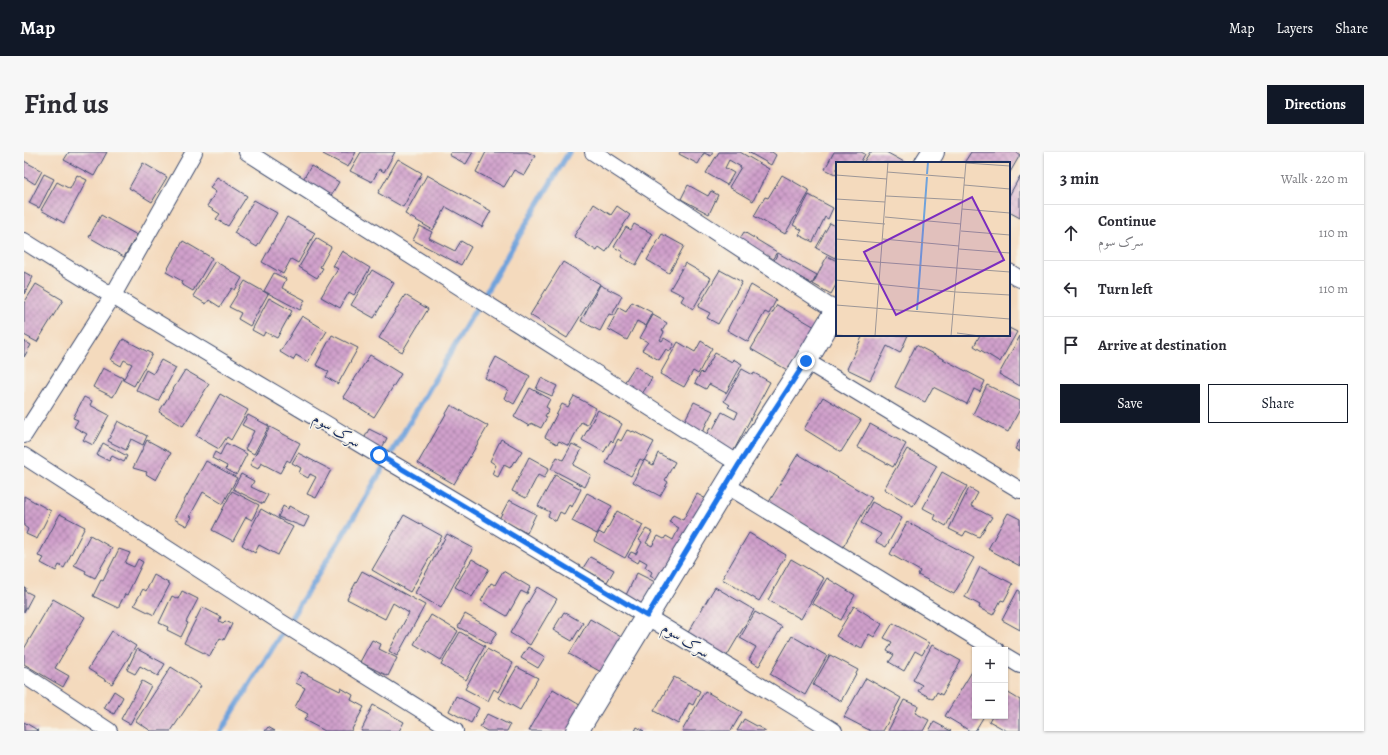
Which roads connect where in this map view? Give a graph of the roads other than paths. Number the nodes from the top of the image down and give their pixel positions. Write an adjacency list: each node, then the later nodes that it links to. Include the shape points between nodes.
1 (247, 152): 14 (street)
2 (593, 152): 10 (street)
3 (933, 152): 5 (main road)
4 (189, 154): 9 (street)
5 (927, 162)
6 (24, 242): 9 (street, سرک سوم)
7 (1010, 273): 8 (street)
8 (1020, 279)
9 (112, 297): 12 (street); 17 (street, سرک سوم)
10 (836, 310): 11 (main road)
11 (806, 361): 14 (main road); 16 (street)
12 (24, 435)
13 (24, 456): 23 (street)
14 (739, 464): 15 (main road)
15 (726, 485): 17 (main road); 18 (street)
16 (1020, 490)
17 (647, 616): 24 (main road); 25 (street, سرک سوم)
18 (991, 647)
19 (1008, 658): 20 (street)
20 (1020, 665)
21 (24, 676): 22 (street)
22 (109, 731)
23 (454, 731)
24 (577, 731)
25 (834, 731)

